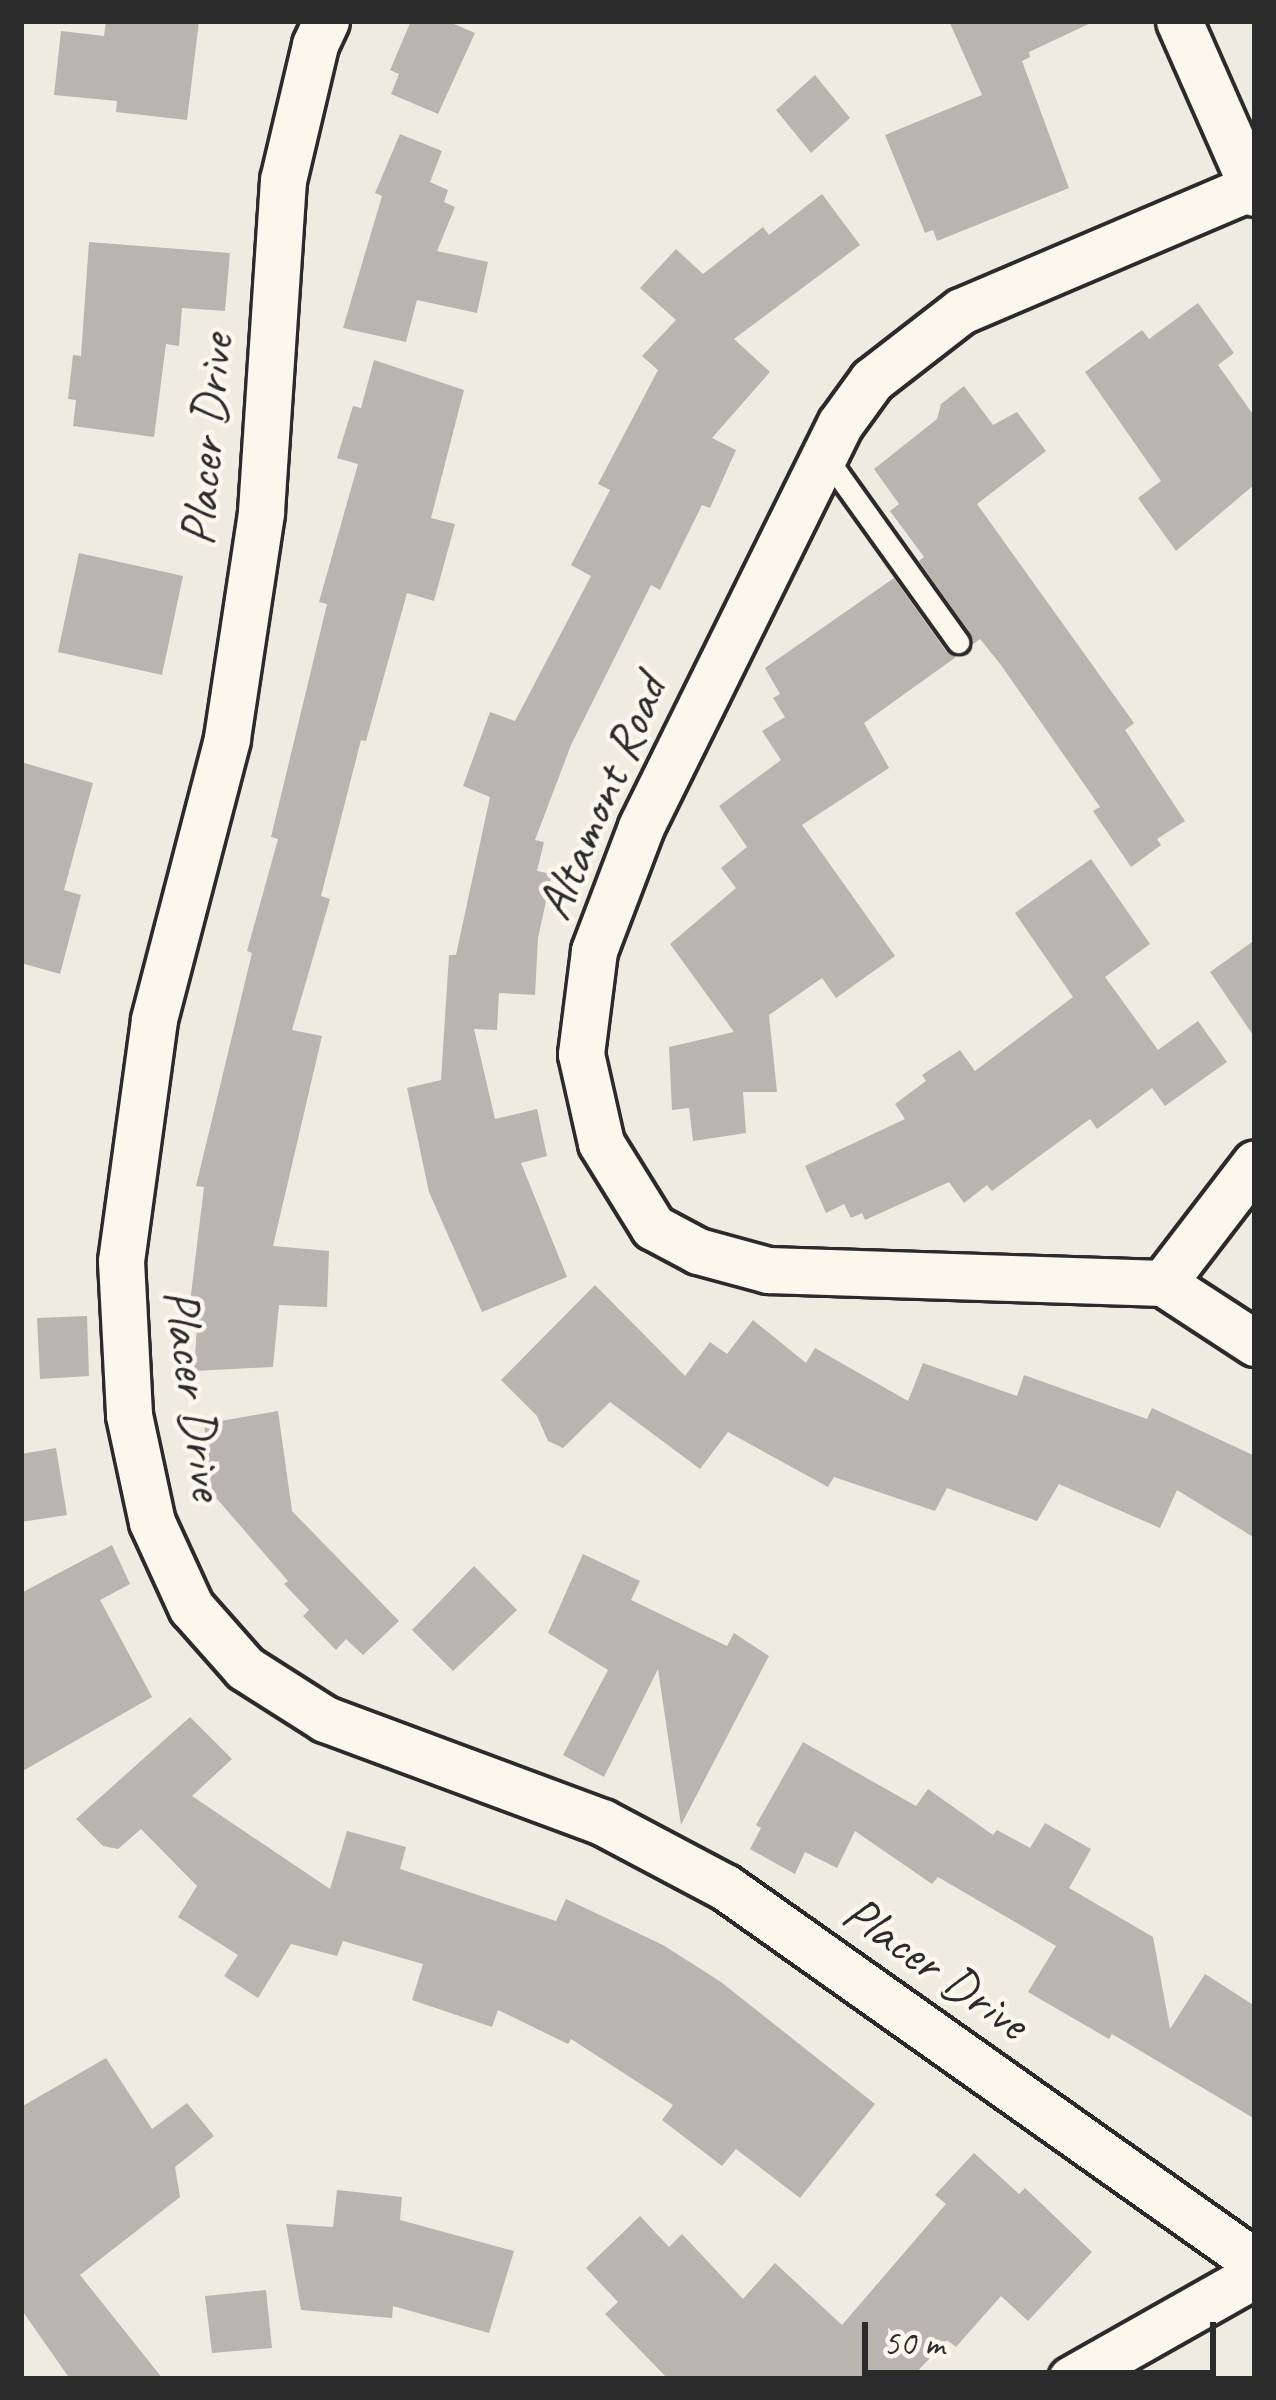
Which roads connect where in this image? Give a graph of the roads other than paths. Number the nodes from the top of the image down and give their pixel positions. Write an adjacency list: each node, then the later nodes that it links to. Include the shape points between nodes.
1 (326, 21): 9 (street, Placer Drive, via 283,180 261,513 227,739 154,1020 121,1261 129,1415 152,1522 191,1606 245,1668 326,1719 602,1822 724,1887)
2 (1179, 21): 3 (street)
3 (1254, 190): 4 (street, Altamont Road, via 961,311 872,380)
4 (824, 455): 5 (lane); 7 (street, Altamont Road, via 641,826 594,951 581,1054 601,1143 653,1227 698,1251 769,1270)
5 (958, 642)
6 (1255, 1163): 7 (street)
7 (1163, 1283): 8 (street)
8 (1255, 1343)
9 (1255, 2262)
10 (1255, 2275): 11 (street)
11 (1071, 2379)

